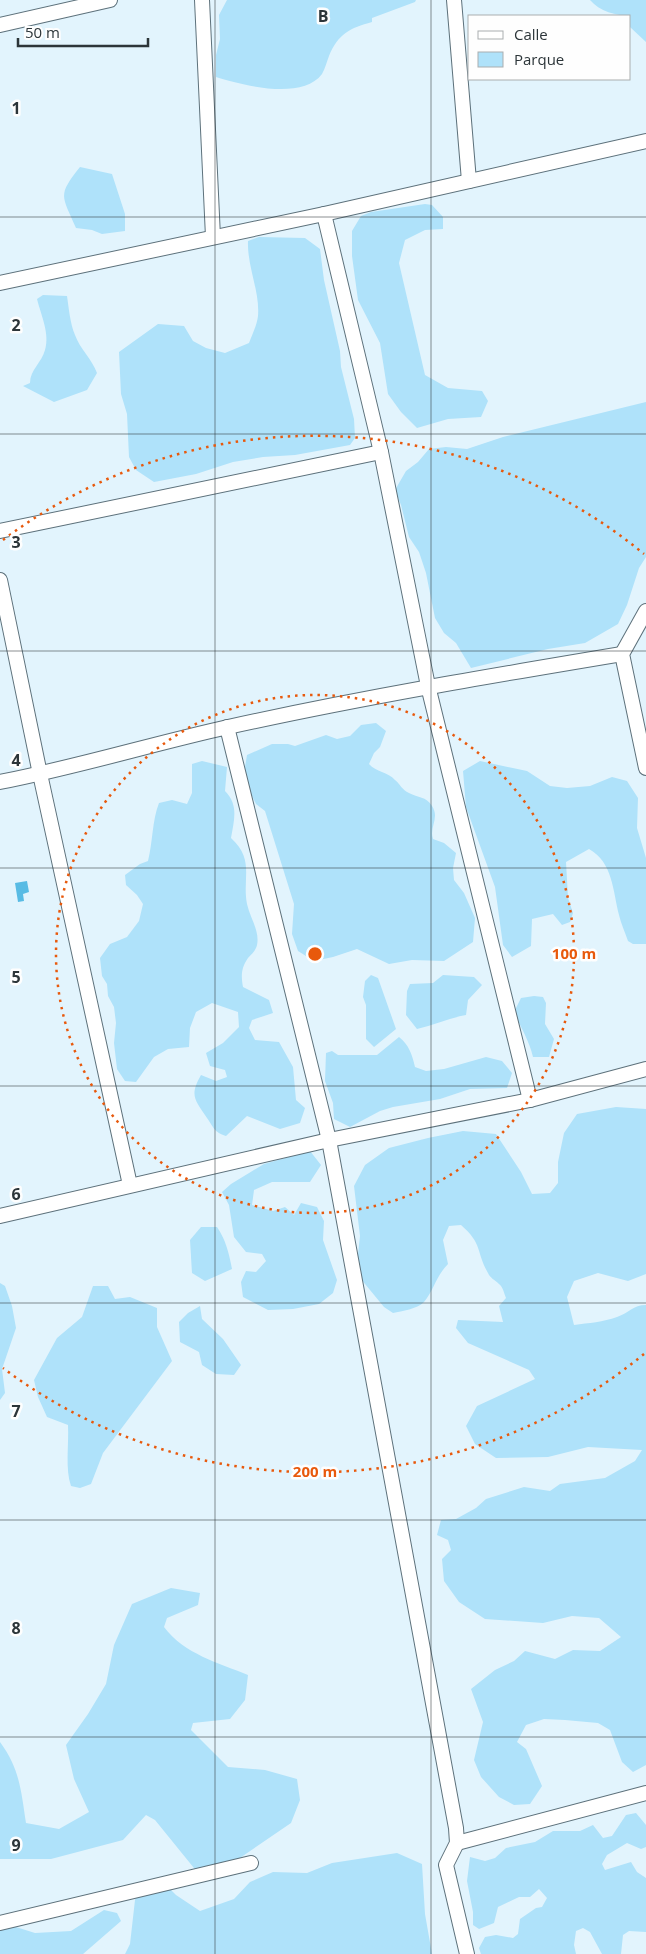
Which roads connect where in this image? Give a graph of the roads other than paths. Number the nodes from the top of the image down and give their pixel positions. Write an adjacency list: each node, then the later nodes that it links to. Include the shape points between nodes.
1 (110, 0): 4 (street)
2 (202, 0): 8 (street)
3 (454, 0): 6 (street)
4 (0, 25)
5 (646, 141): 6 (street)
6 (469, 181): 7 (street)
7 (324, 214): 8 (street); 10 (street)
8 (213, 237): 9 (street)
9 (0, 283)
10 (381, 452): 11 (street); 15 (street)
11 (0, 531)
12 (0, 580): 18 (street)
13 (646, 611): 14 (street)
14 (622, 654): 15 (street); 17 (street)
15 (428, 686): 16 (street); 21 (street)
16 (227, 727): 18 (street); 22 (street)
17 (646, 768)
18 (40, 774): 19 (street); 23 (street)
19 (0, 782)
20 (646, 1068): 21 (street)
21 (530, 1100): 22 (street)
22 (329, 1140): 23 (street); 26 (street)
23 (130, 1185): 24 (street)
24 (0, 1216)
25 (646, 1793): 26 (street)
26 (457, 1843): 29 (street, via 446,1865)
27 (251, 1863): 28 (street)
28 (0, 1923)
29 (467, 1954)

